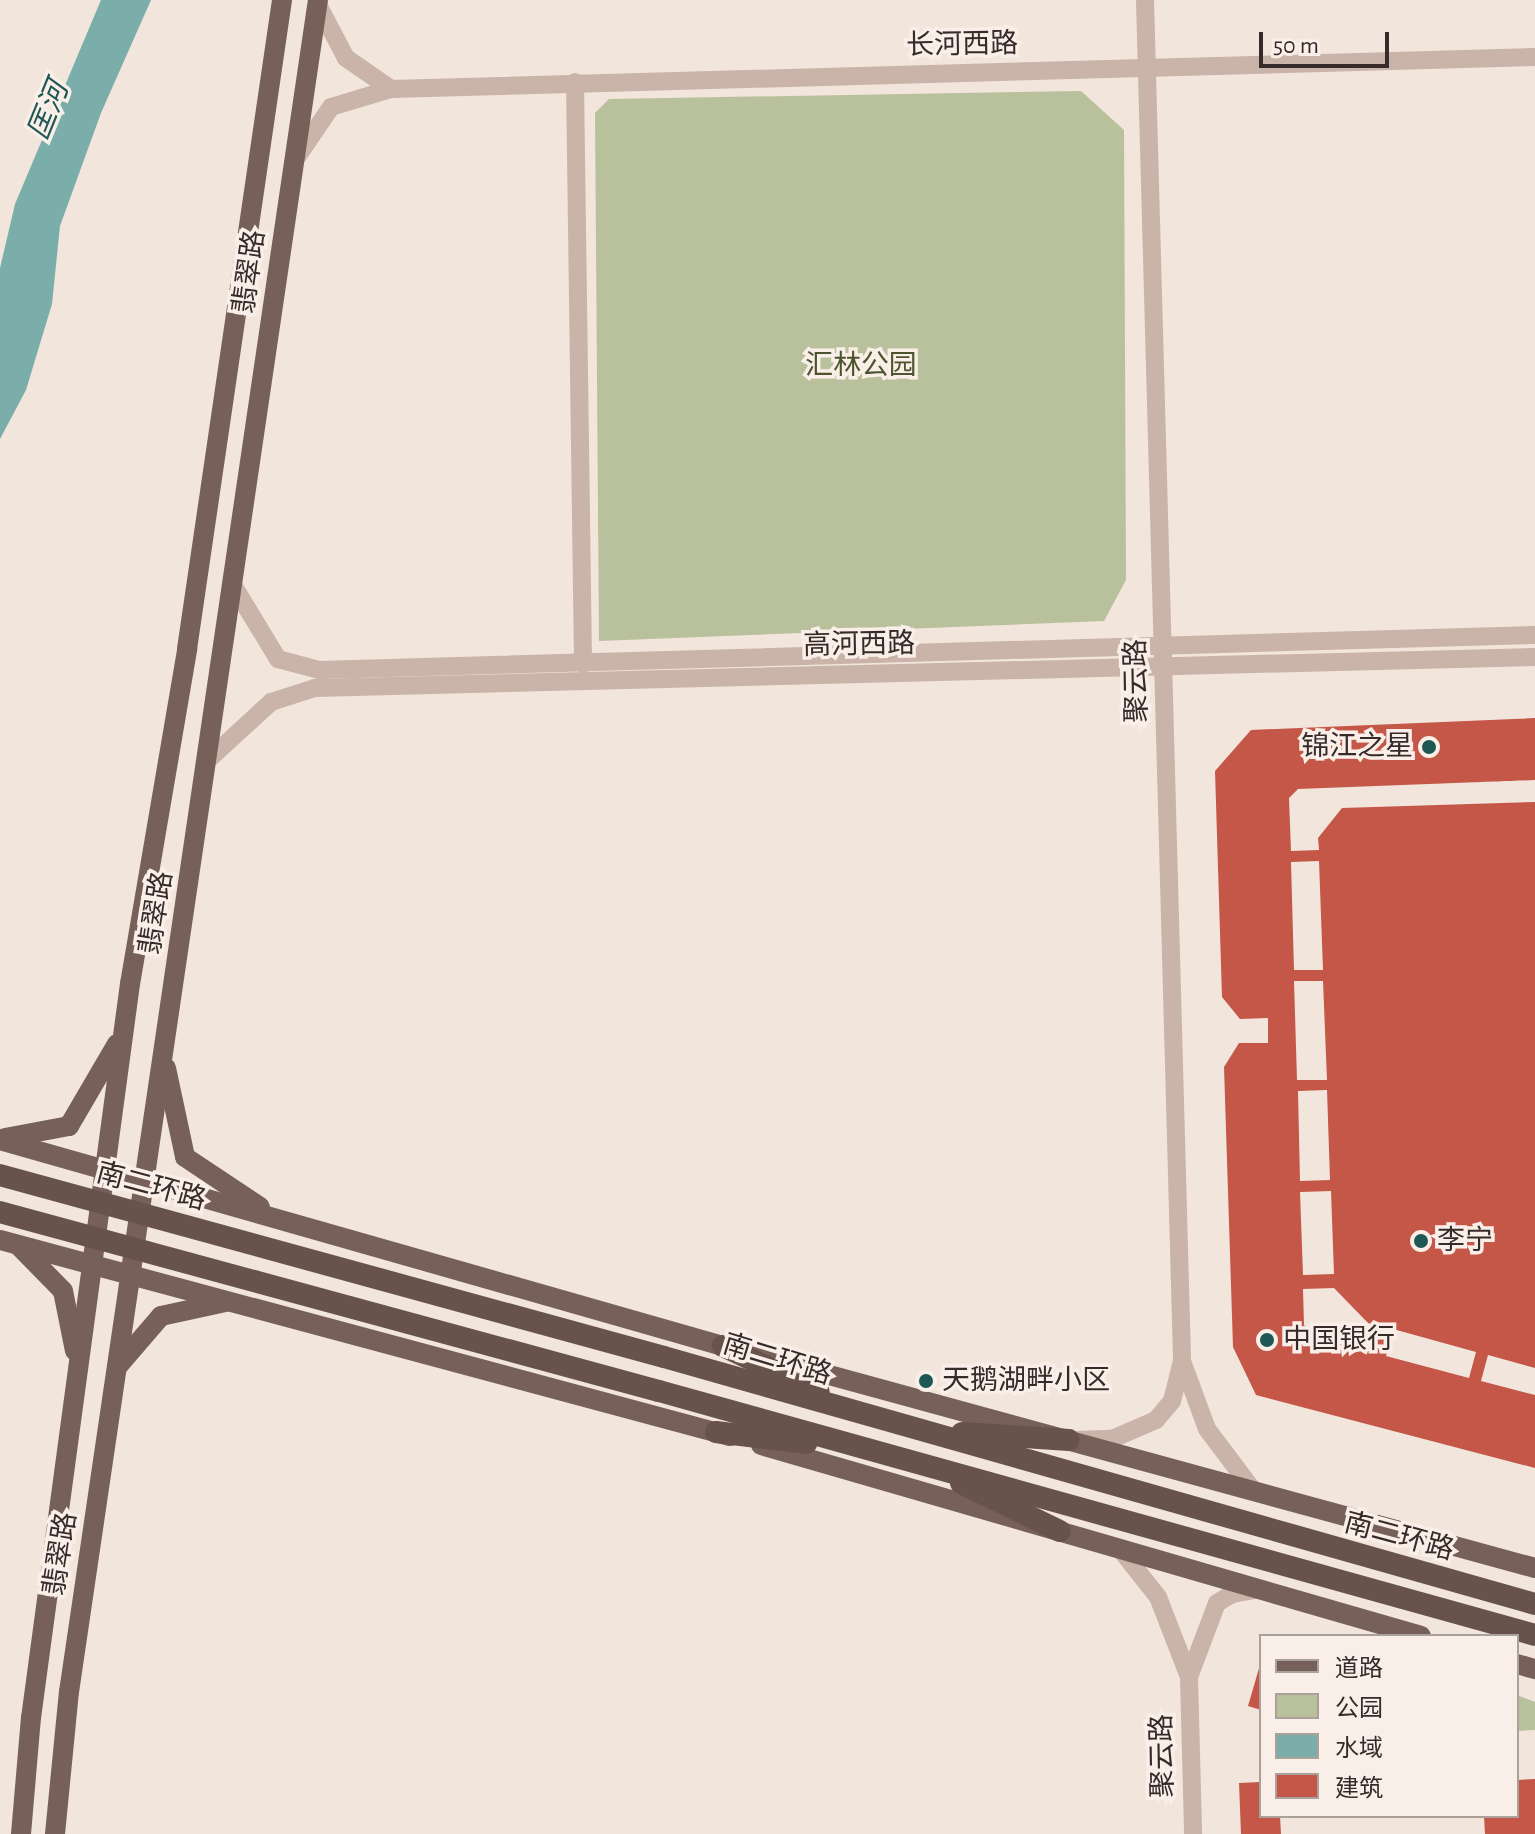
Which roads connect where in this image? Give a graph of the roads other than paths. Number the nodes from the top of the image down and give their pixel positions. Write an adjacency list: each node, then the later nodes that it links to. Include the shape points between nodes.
1 (282, 0): 16 (main road, 翡翠路, via 190,634)
2 (1145, 0): 5 (street, 聚云路)
3 (317, 2): 7 (street, via 346,58); 8 (main road, 翡翠路)
4 (1535, 57): 5 (street, 长河西路)
5 (1147, 69): 6 (street, 长河西路); 11 (street, 聚云路)
6 (575, 82): 7 (street, 长河西路); 13 (street)
7 (391, 89): 8 (street, 长河西路, via 331,107)
8 (295, 160): 9 (main road, 翡翠路)
9 (233, 585): 13 (street, 高河西路, via 278,659 319,670); 15 (main road, 翡翠路)
10 (1535, 635): 11 (street, 高河西路)
11 (1164, 645): 13 (street, 高河西路); 14 (street, 聚云路)
12 (1535, 657): 14 (street, 高河西路)
13 (583, 664)
14 (1165, 666): 15 (street, 高河西路, via 315,688 271,702); 29 (street, 聚云路)
15 (208, 760): 17 (main road, 翡翠路)
16 (123, 1034): 18 (main road, via 69,1126); 19 (main road, 翡翠路)
17 (164, 1057): 21 (main road, 翡翠路); 23 (main road, via 185,1157)
18 (0, 1139): 19 (main road)
19 (105, 1169): 21 (main road); 25 (main road, 翡翠路)
20 (0, 1175): 32 (highway, 南二环路, bridge, via 664,1357)
21 (145, 1180): 23 (main road); 26 (main road, 翡翠路)
22 (0, 1212): 36 (highway, 南二环路, bridge)
23 (275, 1217): 28 (main road)
24 (10, 1243): 25 (main road); 30 (main road, via 63,1291)
25 (92, 1265): 26 (main road); 30 (main road, 翡翠路)
26 (131, 1275): 27 (main road); 31 (main road, 翡翠路)
27 (229, 1301): 31 (main road, via 161,1316); 34 (main road)
28 (723, 1346): 32 (highway); 35 (main road)
29 (1182, 1361): 35 (street, via 1172,1401 1156,1420 1112,1439); 38 (street, via 1207,1429)
30 (78, 1365): 47 (main road, 翡翠路, via 31,1718)
31 (118, 1366): 48 (main road, 翡翠路, via 69,1692)
32 (881, 1423): 33 (highway, 南二环路)
33 (914, 1430): 35 (highway); 43 (highway, 南二环路)
34 (716, 1432): 36 (highway); 39 (main road)
35 (1069, 1440): 38 (main road)
36 (888, 1453): 37 (highway, 南二环路)
37 (913, 1460): 39 (highway); 45 (highway, 南二环路)
38 (1253, 1490): 41 (main road)
39 (1060, 1531): 40 (main road)
40 (1120, 1549): 42 (main road); 46 (street, 聚云路, via 1158,1597)
41 (1535, 1568)
42 (1260, 1589): 44 (main road); 46 (street, 聚云路, via 1217,1603)
43 (1535, 1604)
44 (1414, 1634)
45 (1535, 1635)
46 (1189, 1677): 49 (street, 聚云路)
47 (21, 1834)
48 (55, 1834)
49 (1193, 1834)

